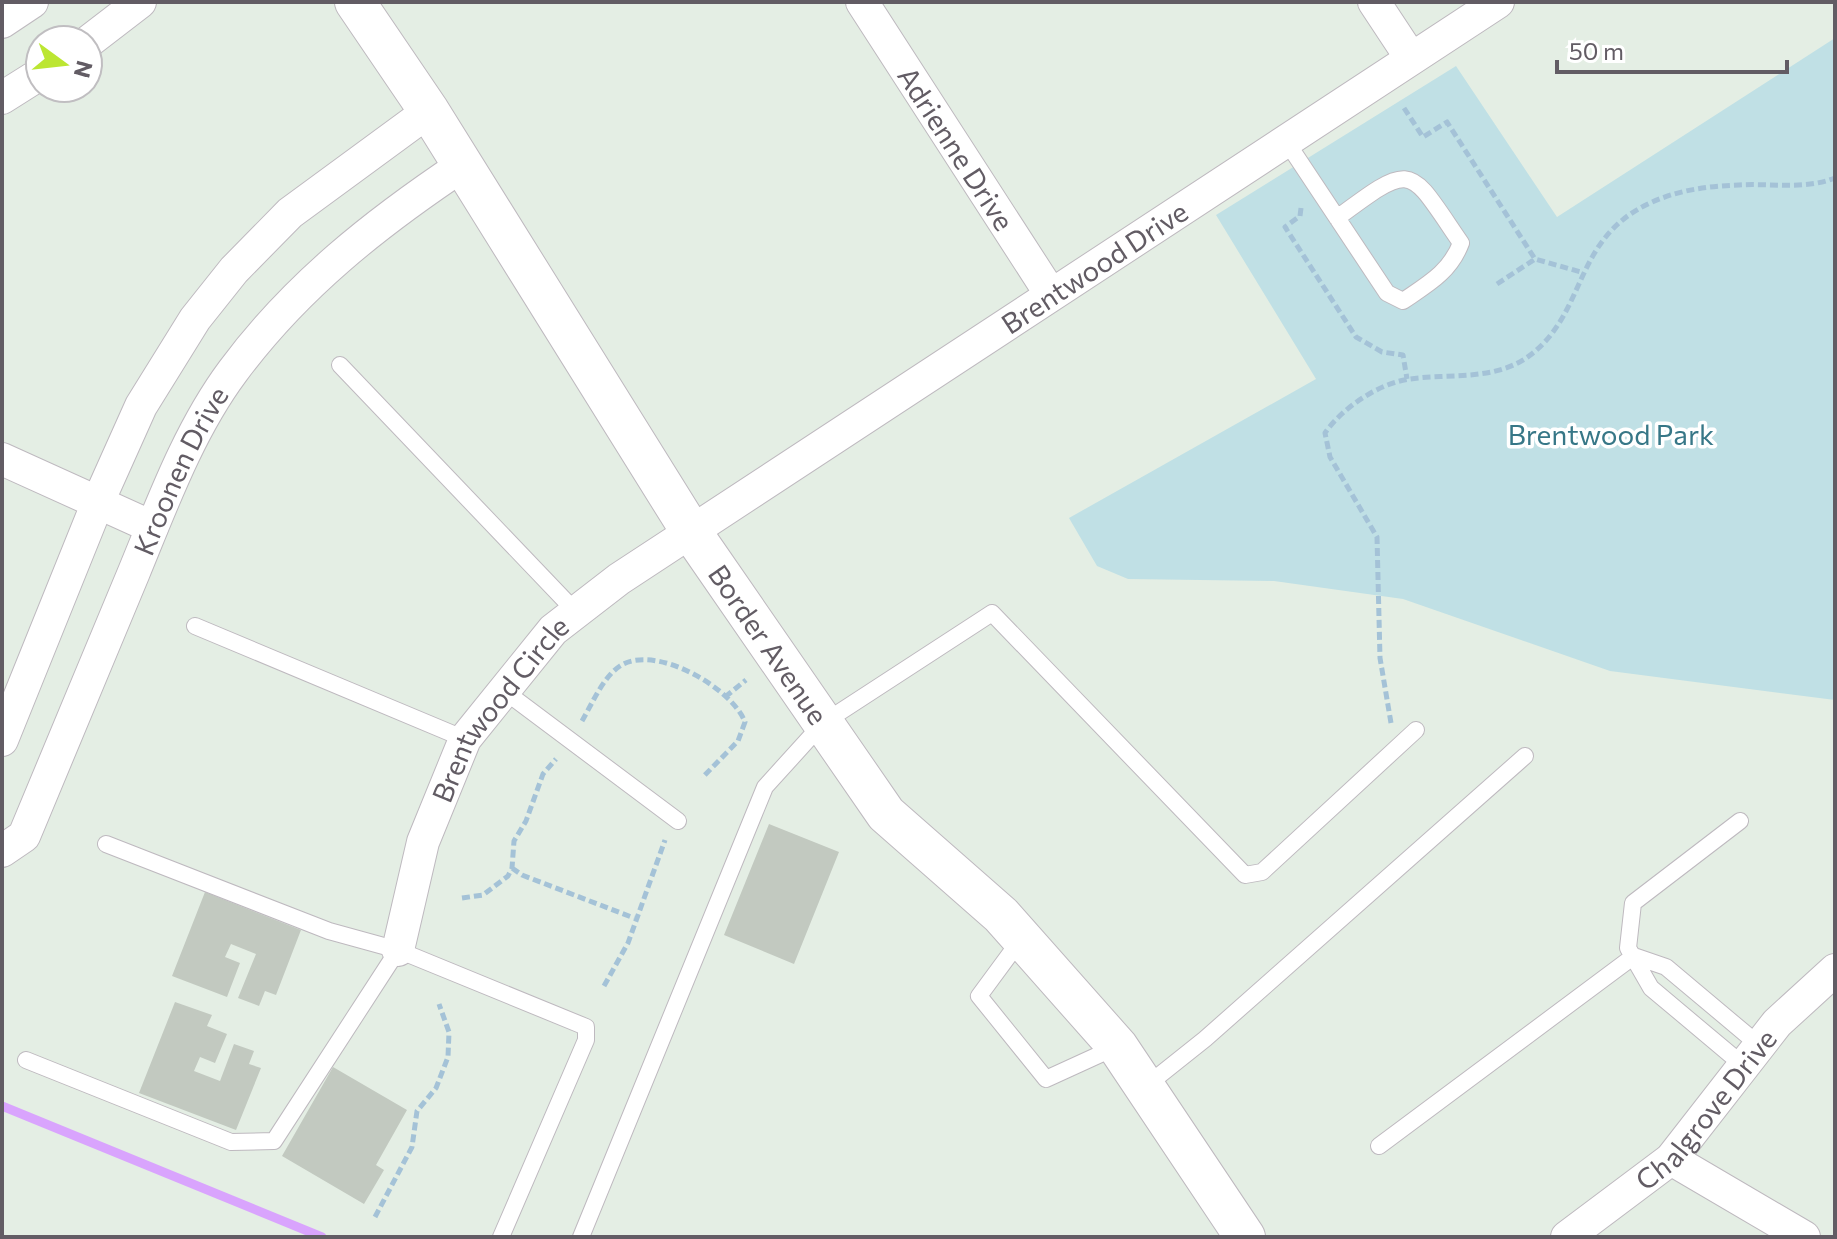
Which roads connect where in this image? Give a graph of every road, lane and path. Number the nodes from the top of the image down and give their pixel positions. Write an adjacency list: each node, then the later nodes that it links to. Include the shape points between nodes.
1 (32, 2): 7 (street)
2 (140, 2): 8 (street)
3 (355, 2): 13 (street, Border Avenue)
4 (862, 2): 22 (street, Adrienne Drive)
5 (1374, 2): 9 (street)
6 (1498, 2): 9 (street, Brentwood Drive)
7 (2, 22)
8 (104, 30)
9 (1411, 58): 14 (street, Brentwood Drive)
10 (24, 84): 11 (street)
11 (2, 98)
12 (1404, 108): 19 (path, via 1423,137 1447,122)
13 (429, 111): 15 (street, Border Avenue); 26 (street, via 290,213 234,270 195,319 141,406)
14 (1286, 141): 18 (lane); 22 (street, Brentwood Drive)
15 (463, 165): 27 (street, Kroonen Drive, via 397,209 280,313 231,373 187,449); 28 (street, Border Avenue)
16 (1835, 178): 20 (path, via 1689,189 1649,203 1617,223)
17 (1301, 203): 24 (path, via 1300,216 1285,227 1356,337 1382,352 1403,355)
18 (1337, 218): 18 (lane, via 1387,293 1403,301 1437,278 1454,261 1461,243 1420,184 1405,178 1388,181)
19 (1535, 259): 20 (path); 21 (path)
20 (1581, 272): 24 (path, via 1563,318 1533,352 1510,366 1469,377)
21 (1497, 284)
22 (1050, 293): 28 (street, Brentwood Drive)
23 (340, 365): 29 (lane)
24 (1407, 379): 39 (path, via 1337,416 1325,433 1330,457 1377,537 1380,658)
25 (2, 459): 26 (street)
26 (98, 502): 27 (street); 38 (street)
27 (152, 527): 47 (street, Kroonen Drive, via 24,836)
28 (692, 533): 29 (street, Brentwood Circle); 34 (street, Border Avenue)
29 (576, 612): 32 (street, Brentwood Circle, via 553,630)
30 (195, 626): 37 (lane)
31 (746, 680): 33 (path)
32 (503, 690): 37 (street, Brentwood Circle); 43 (lane)
33 (725, 697): 35 (path, via 686,670 648,658 620,666); 42 (path, via 741,712 744,731)
34 (823, 723): 39 (lane, via 992,613 1245,875 1262,872); 51 (street, Border Avenue, via 886,814 1001,915); 65 (lane, via 756,804)
35 (579, 725)
36 (1416, 730): 39 (lane)
37 (465, 739): 52 (street, Brentwood Circle, via 423,842)
38 (2, 740)
39 (1396, 748)
40 (558, 756): 48 (path, via 543,774 514,841)
41 (1525, 756): 60 (lane)
42 (702, 778)
43 (678, 821)
44 (1740, 821): 53 (lane, via 1633,903 1628,948)
45 (665, 840): 50 (path)
46 (106, 844): 52 (lane, via 329,931)
47 (2, 851)
48 (512, 868): 49 (path, via 483,895); 50 (path)
49 (462, 898)
50 (634, 918): 55 (path, via 628,943)
51 (1021, 939): 57 (street, Border Avenue); 57 (lane, via 979,996 1046,1079)
52 (398, 950): 59 (lane, via 274,1141 231,1142); 64 (lane, via 586,1027 586,1040)
53 (1634, 956): 58 (lane, via 1666,967); 58 (lane, via 1651,988); 61 (lane)
54 (1835, 970): 58 (street, Chalgrove Drive, via 1777,1023)
55 (604, 986)
56 (439, 1004): 63 (path, via 449,1032 448,1057 436,1088 417,1111 412,1147)
57 (1118, 1047): 60 (street, Border Avenue)
58 (1752, 1056): 62 (street, Chalgrove Drive)
59 (26, 1060)
60 (1145, 1087): 66 (street, Border Avenue)
61 (1379, 1146)
62 (1671, 1159): 67 (street, Chalgrove Drive); 68 (street)
63 (375, 1217)
64 (501, 1237)
65 (581, 1237)
66 (1245, 1237)
67 (1567, 1237)
68 (1804, 1237)

